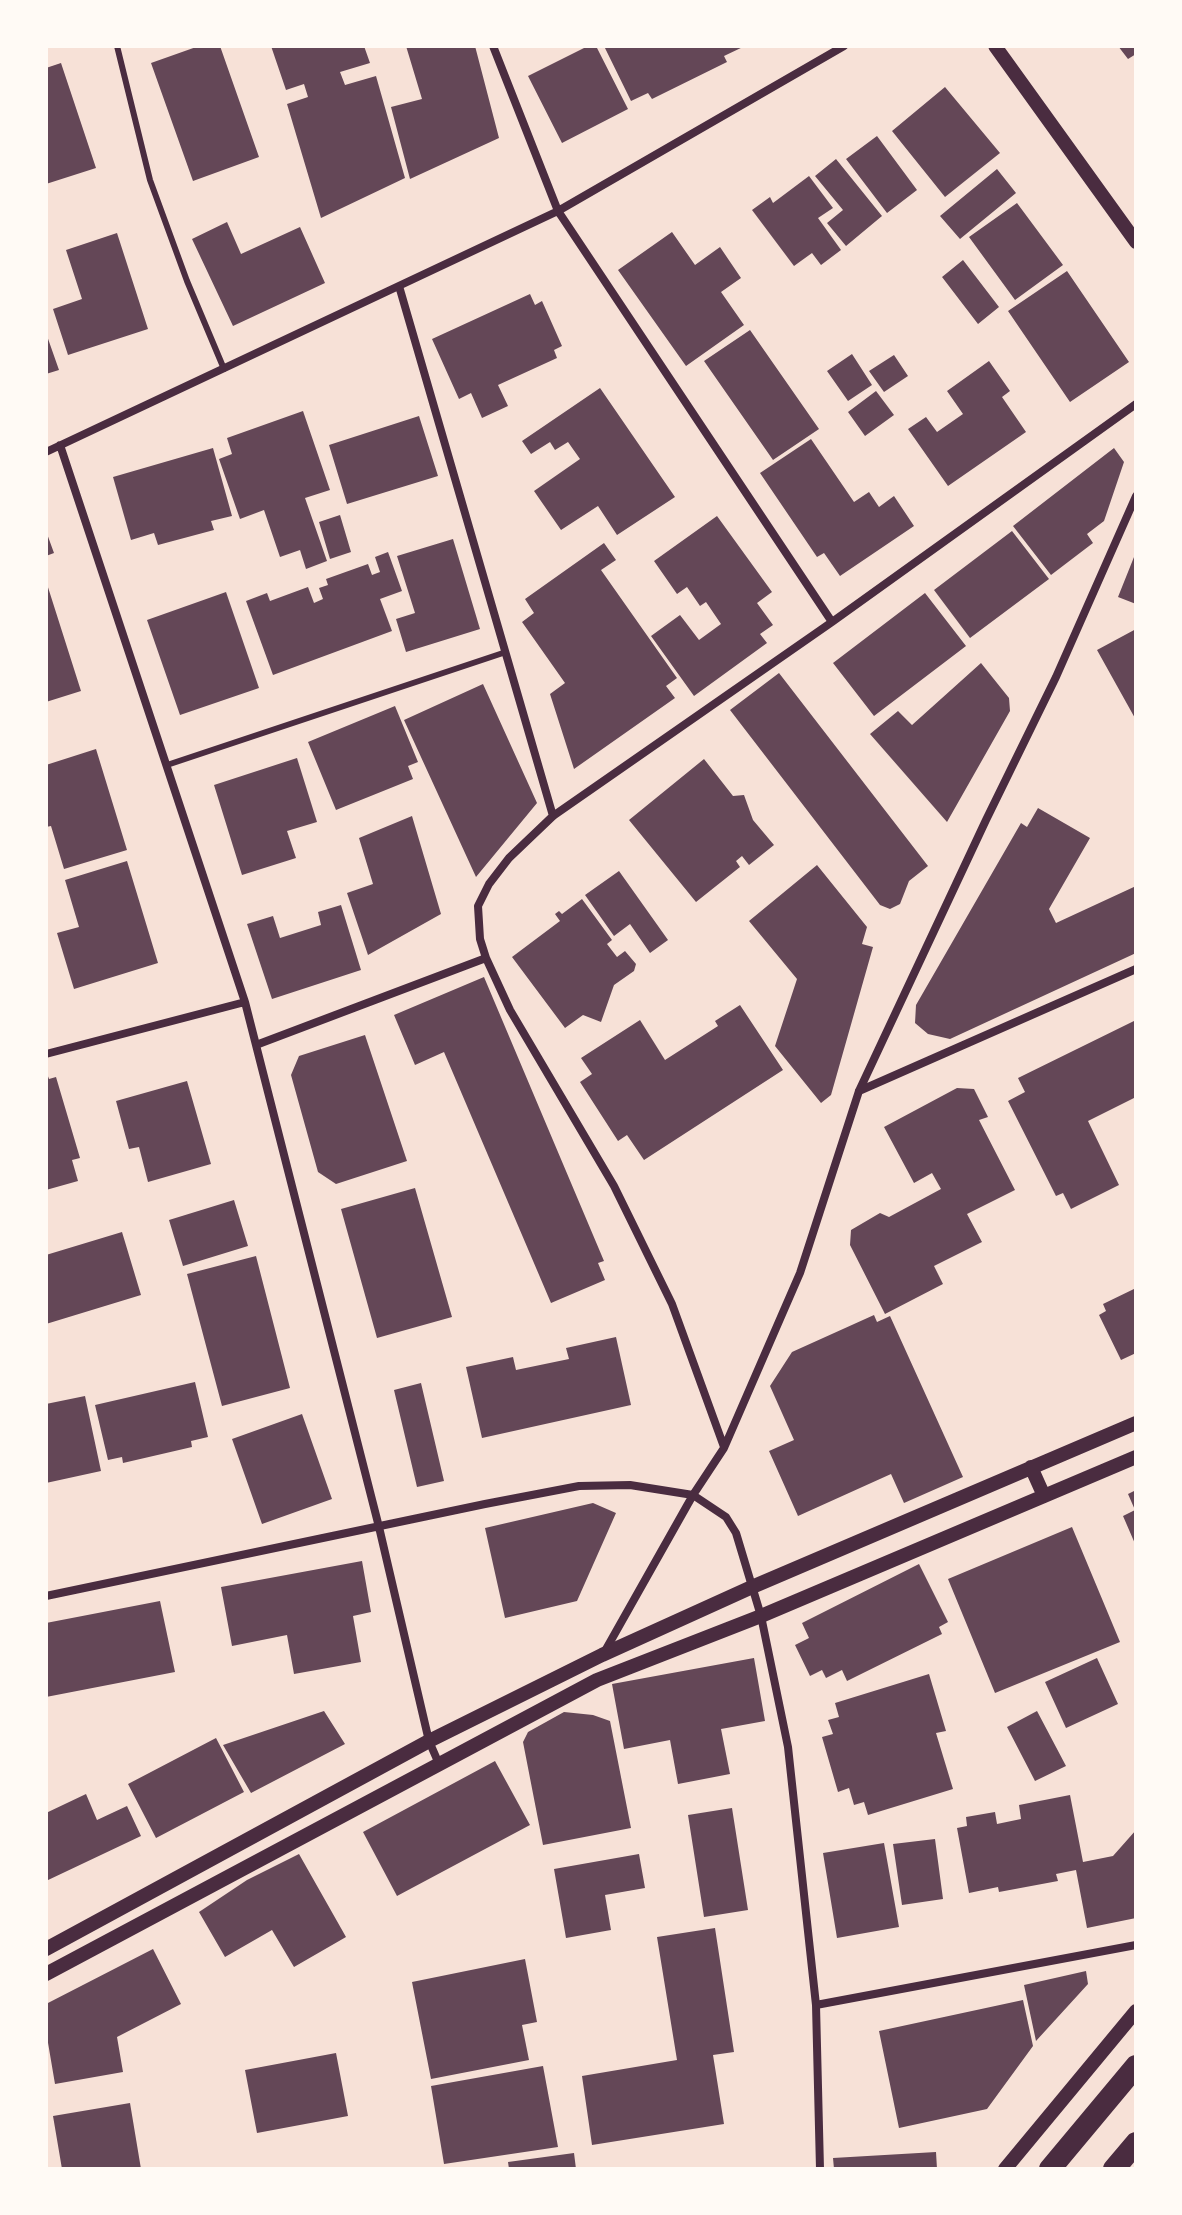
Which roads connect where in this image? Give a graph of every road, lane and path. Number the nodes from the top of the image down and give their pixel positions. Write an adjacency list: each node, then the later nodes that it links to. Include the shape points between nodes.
1 (117, 46): 8 (lane, via 150,180)
2 (493, 46): 5 (street)
3 (844, 46): 5 (street)
4 (995, 46): 6 (street)
5 (558, 211): 7 (street); 13 (street)
6 (1136, 242)
7 (399, 286): 8 (street); 14 (street)
8 (224, 369): 10 (street)
9 (1136, 404): 13 (street)
10 (60, 445): 11 (street); 15 (street)
11 (46, 452)
12 (1136, 496): 22 (street)
13 (832, 622): 16 (street)
14 (506, 652): 15 (lane); 16 (street)
15 (167, 765): 19 (street)
16 (553, 816): 17 (street, via 509,858 478,906)
17 (486, 958): 20 (street); 24 (street, via 614,1186 672,1304)
18 (1136, 969): 22 (street)
19 (245, 1002): 20 (street); 21 (street)
20 (256, 1045): 29 (street)
21 (46, 1054)
22 (859, 1091): 24 (street, via 800,1273)
23 (1136, 1423): 26 (street)
24 (724, 1448): 27 (street)
25 (1136, 1457): 28 (street)
26 (1031, 1467): 28 (street); 30 (street)
27 (693, 1495): 29 (street, via 630,1485 579,1486); 30 (street, via 726,1517); 33 (street)
28 (1044, 1496): 32 (street)
29 (379, 1527): 31 (street); 34 (street)
30 (752, 1587): 32 (street); 33 (street)
31 (46, 1596)
32 (761, 1616): 35 (street, via 597,1680); 39 (street, via 788,1747)
33 (602, 1655): 34 (street)
34 (429, 1741): 35 (street); 37 (street)
35 (439, 1764): 38 (street)
36 (1136, 1945): 39 (street)
37 (46, 1949)
38 (46, 1974)
39 (816, 2005): 44 (street)
40 (1136, 2011): 45 (street)
41 (1136, 2066): 43 (highway)
42 (1136, 2143): 46 (highway)
43 (1054, 2164)
44 (820, 2169)
45 (1005, 2169)
46 (1114, 2169)

